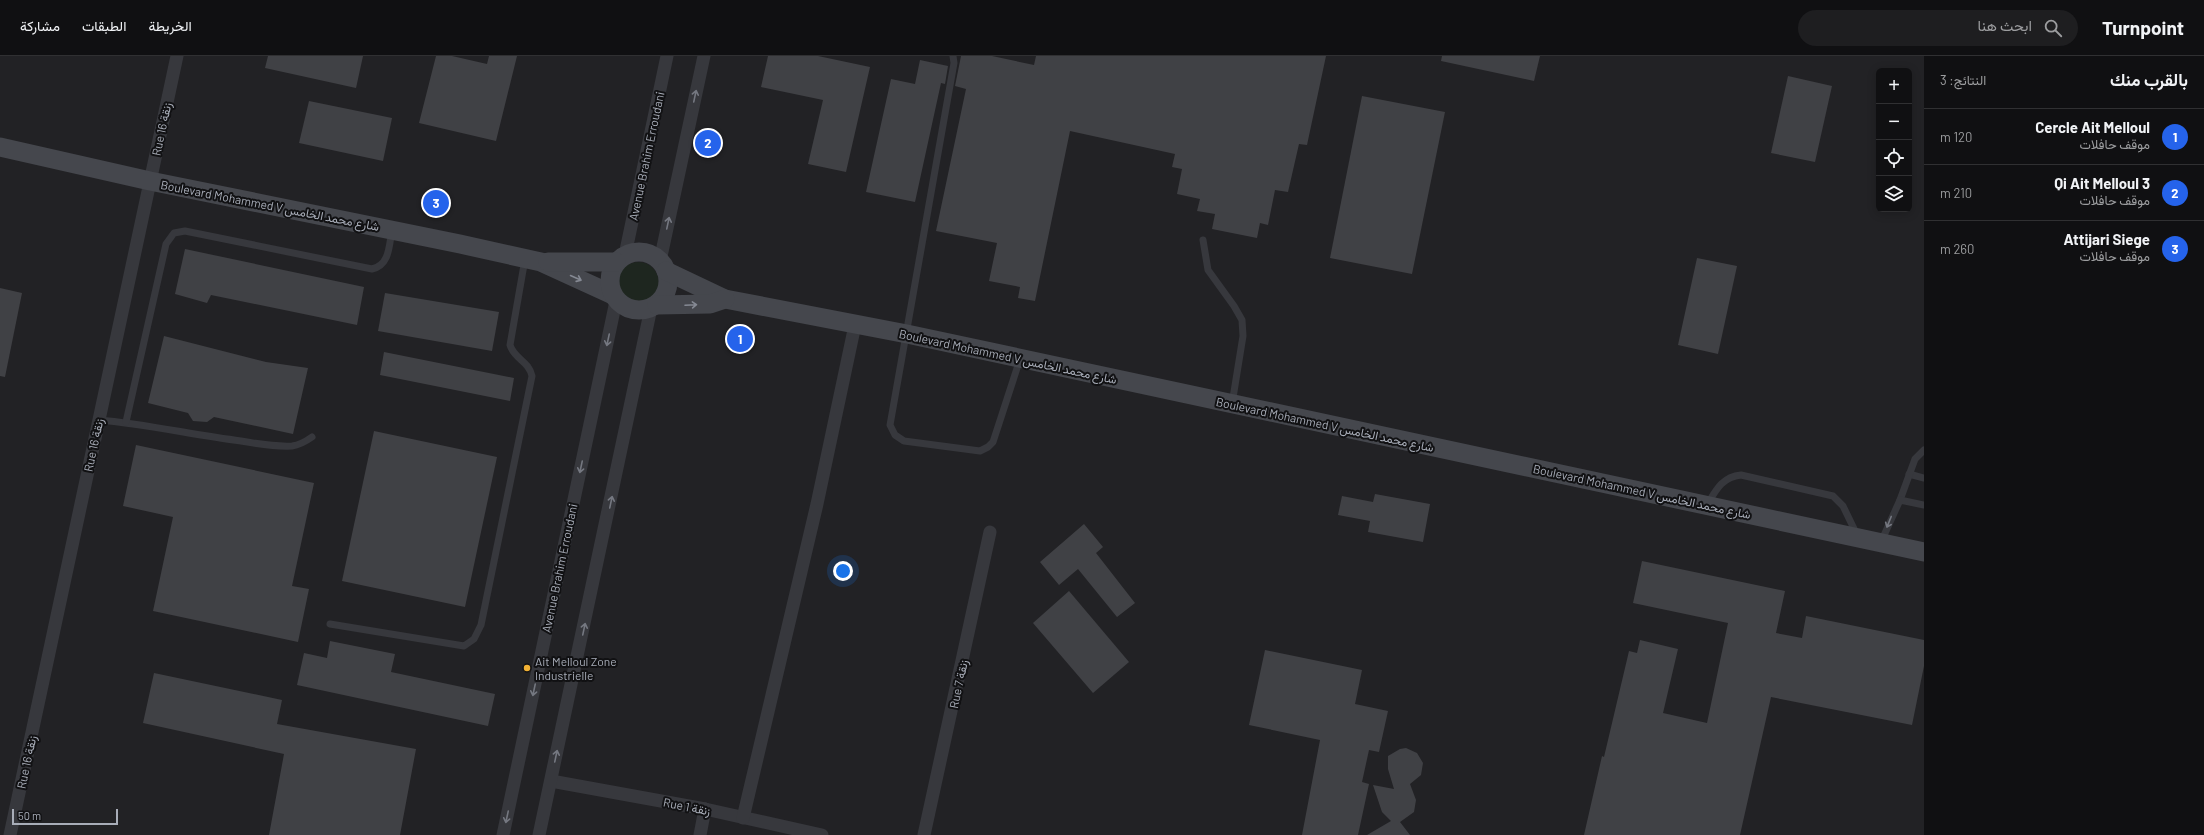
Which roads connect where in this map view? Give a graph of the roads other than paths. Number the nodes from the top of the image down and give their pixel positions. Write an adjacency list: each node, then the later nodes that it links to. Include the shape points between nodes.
1 (177, 56): 6 (street, Rue 16 زنقة)
2 (668, 56): 9 (street, Avenue Brahim Erroudani)
3 (704, 56): 11 (street, one-way to 3)
4 (953, 56): 16 (lane)
5 (0, 147): 6 (main road, Boulevard Mohammed V شارع محمد الخامس)
6 (150, 181): 7 (main road, Boulevard Mohammed V شارع محمد الخامس); 19 (street, Rue 16 زنقة)
7 (392, 230): 10 (main road, Boulevard Mohammed V شارع محمد الخامس); 20 (lane, via 386,259 383,264 372,268 185,231 174,233 166,244)
8 (1203, 240): 18 (lane, via 1208,270 1242,320 1243,336)
9 (621, 258): 10 (main road, Boulevard Mohammed V شارع محمد الخامس); 11 (main road, via 644,252 653,255); 12 (main road, via 609,277)
10 (533, 260): 12 (main road, Boulevard Mohammed V شارع محمد الخامس, one-way to 12); 32 (lane, via 510,345 514,356 527,364 532,376 481,625 474,639 464,646)
11 (663, 266): 13 (main road, Boulevard Mohammed V شارع محمد الخامس); 14 (main road, via 667,289)
12 (614, 298): 14 (main road, via 632,310); 37 (street, Avenue Brahim Erroudani, one-way to 37)
13 (725, 299): 14 (main road, Boulevard Mohammed V شارع محمد الخامس, one-way to 13, via 710,304); 15 (main road, Boulevard Mohammed V شارع محمد الخامس)
14 (654, 307): 33 (street, one-way to 14)
15 (855, 325): 16 (main road, Boulevard Mohammed V شارع محمد الخامس); 35 (street, via 817,504)
16 (907, 334): 17 (main road, Boulevard Mohammed V شارع محمد الخامس); 17 (lane, via 890,425 895,435 904,441 980,451 988,447 993,442)
17 (1020, 359): 18 (main road, Boulevard Mohammed V شارع محمد الخامس)
18 (1232, 404): 27 (main road, Boulevard Mohammed V شارع محمد الخامس)
19 (98, 420): 20 (lane); 36 (street, Rue 16 زنقة)
20 (126, 422): 21 (lane, via 206,437 271,445 292,446)
21 (312, 437)
22 (1924, 450): 23 (lane, via 1915,459)
23 (1909, 474): 24 (lane); 25 (lane)
24 (1924, 478)
25 (1900, 500): 26 (lane); 30 (lane, one-way to 30)
26 (1924, 504)
27 (1707, 505): 29 (main road, Boulevard Mohammed V شارع محمد الخامس); 29 (lane, via 1722,482 1741,475 1826,492 1839,500)
28 (990, 532): 41 (street, Rue 7 زنقة)
29 (1858, 537): 30 (main road, Boulevard Mohammed V شارع محمد الخامس)
30 (1881, 542): 31 (main road, Boulevard Mohammed V شارع محمد الخامس)
31 (1924, 552)
32 (330, 624)
33 (551, 781): 34 (street, Rue 1 زنقة); 38 (street)
34 (705, 809): 35 (street, Rue 1 زنقة); 39 (street)
35 (744, 818): 40 (street, Rue 1 زنقة)
36 (10, 835)
37 (503, 835)
38 (539, 835)
39 (700, 835)
40 (820, 835)
41 (924, 835)

